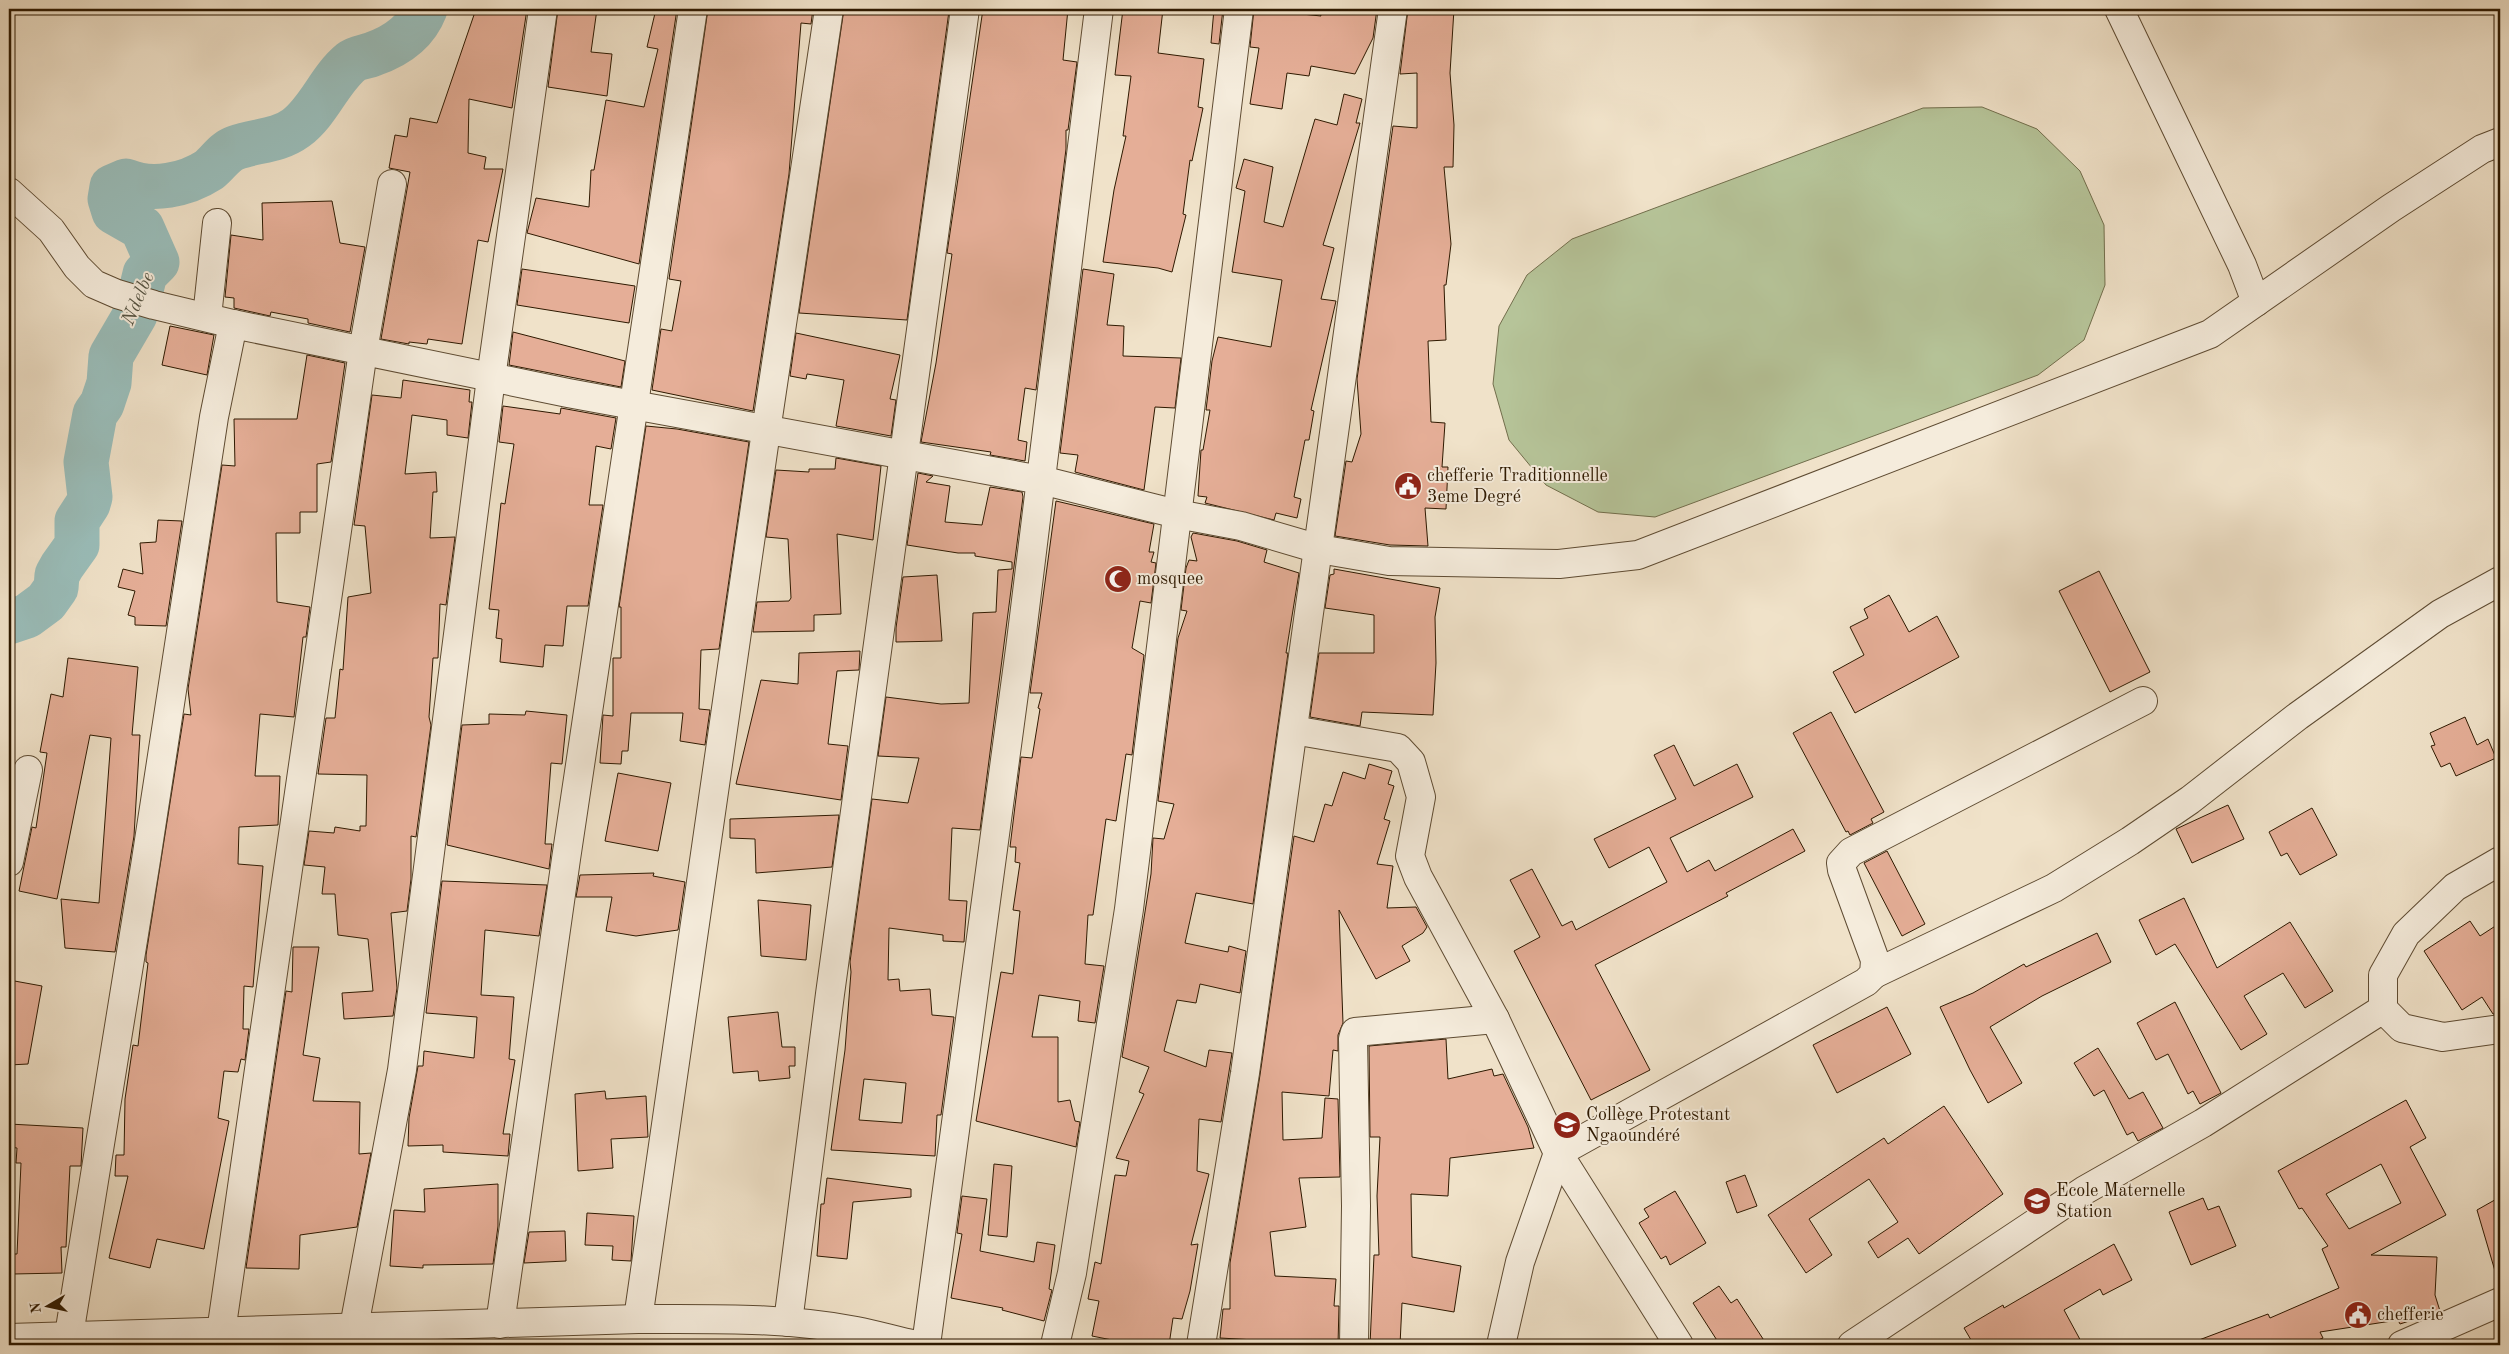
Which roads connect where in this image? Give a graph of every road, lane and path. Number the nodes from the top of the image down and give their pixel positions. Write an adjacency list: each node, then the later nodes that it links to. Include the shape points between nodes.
1 (543, 9): 17 (street)
2 (693, 9): 18 (street)
3 (829, 9): 19 (street)
4 (966, 9): 20 (street)
5 (1099, 9): 21 (street)
6 (1238, 9): 22 (street)
7 (1393, 9): 23 (street)
8 (2119, 9): 13 (street, via 2242,265)
9 (2500, 142): 13 (street, via 2482,149 2392,208)
10 (392, 184): 16 (street)
11 (9, 192): 14 (street, via 51,230 77,267 94,284 117,294)
12 (217, 223): 14 (street)
13 (2256, 302): 23 (street, via 2210,334 1638,555 1559,564 1472,563 1390,561)
14 (207, 317): 15 (street)
15 (233, 324): 16 (street); 40 (street, via 213,427)
16 (363, 351): 17 (street); 39 (street)
17 (491, 378): 18 (street); 41 (street, via 402,1070)
18 (635, 406): 19 (street); 38 (street)
19 (766, 431): 20 (street); 36 (street)
20 (904, 456): 21 (street); 37 (street)
21 (1041, 480): 22 (street); 44 (street)
22 (1177, 514): 23 (street, via 1241,526); 45 (street, via 1129,910 1072,1273)
23 (1320, 548): 26 (street)
24 (2500, 581): 30 (street, via 2440,614 2130,841 2054,888)
25 (2143, 701): 30 (street, via 1851,852 1841,863 1842,870 1876,960)
26 (1294, 730): 32 (street, via 1398,748 1411,762 1421,797 1410,856 1418,877); 46 (street, via 1245,1073)
27 (28, 770): 29 (street)
28 (2500, 861): 31 (street, via 2455,886 2406,934 2383,974)
29 (9, 862)
30 (1874, 974): 34 (street, via 1866,982)
31 (2384, 1009): 33 (street, via 2402,1028 2443,1037); 50 (street, via 2204,1123 2085,1190)
32 (1495, 1018): 34 (street); 47 (street, via 1354,1032)
33 (2500, 1029)
34 (1558, 1153): 48 (street, via 1520,1262); 49 (street)
35 (2500, 1302): 51 (street)
36 (638, 1319): 37 (street); 38 (street)
37 (788, 1322): 43 (street, via 856,1331)
38 (500, 1324): 41 (street)
39 (221, 1332): 40 (street); 41 (street)
40 (68, 1335): 42 (street)
41 (355, 1336)
42 (9, 1338)
43 (916, 1345)
44 (926, 1345)
45 (1055, 1345)
46 (1200, 1345)
47 (1354, 1345)
48 (1501, 1345)
49 (1679, 1345)
50 (1852, 1345)
51 (2402, 1345)

